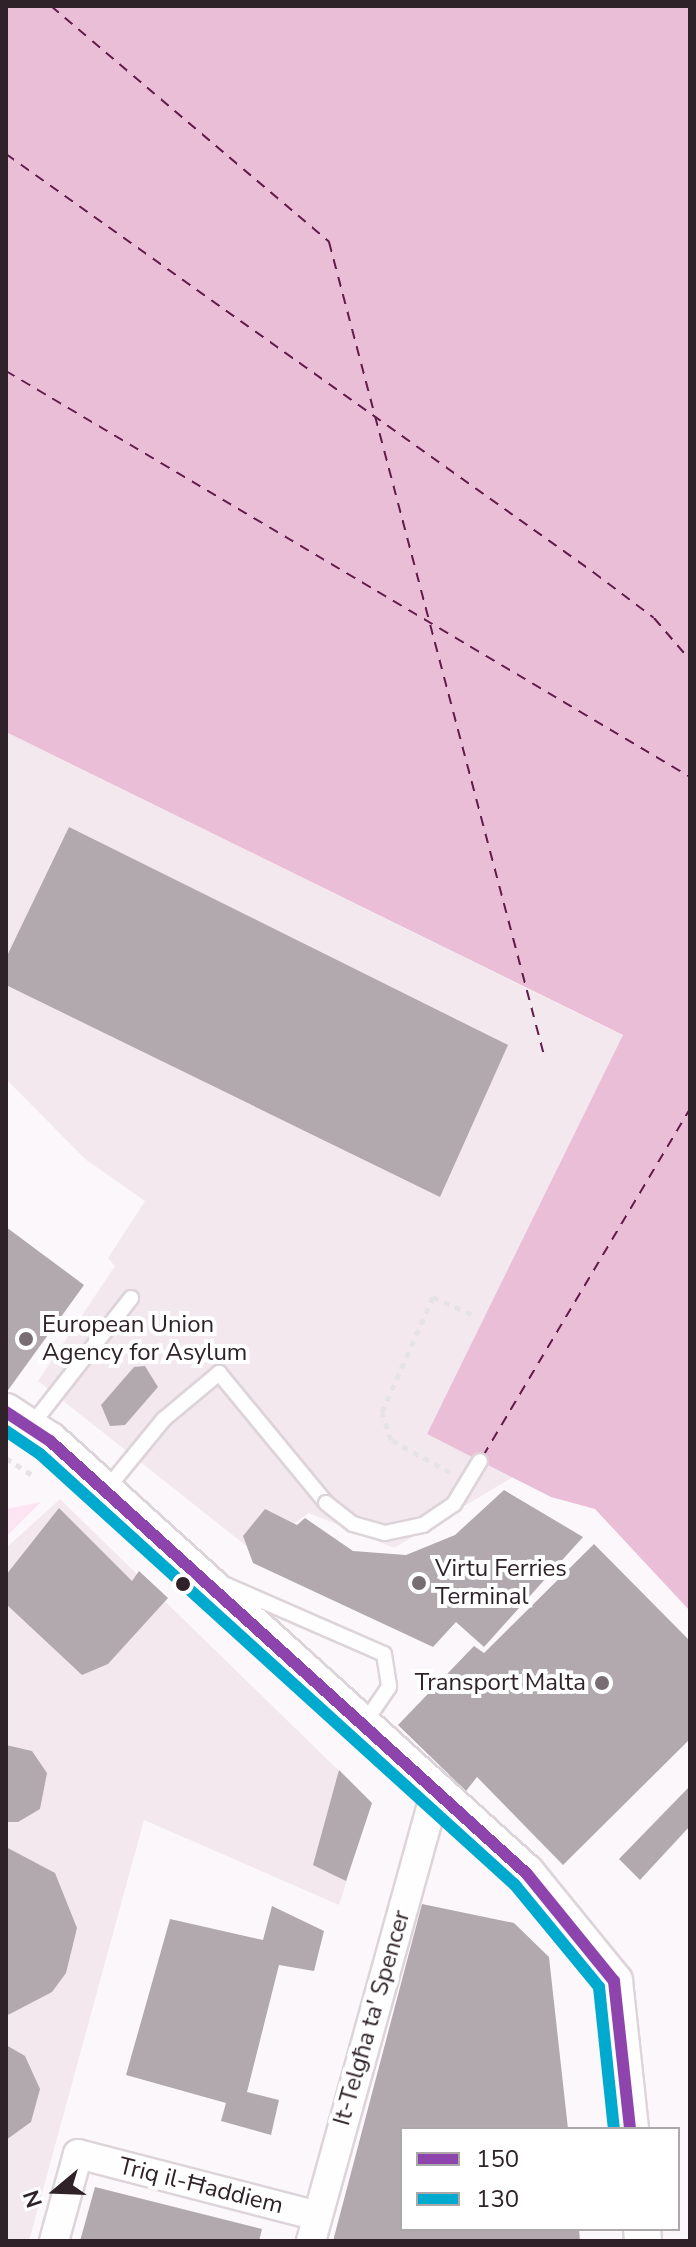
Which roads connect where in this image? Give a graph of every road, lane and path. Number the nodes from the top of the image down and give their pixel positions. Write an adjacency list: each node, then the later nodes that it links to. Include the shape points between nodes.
1 (131, 1298): 3 (lane)
2 (476, 1316): 5 (path, via 433,1297 382,1412 391,1440)
3 (18, 1420): 6 (street)
4 (480, 1461): 6 (lane, bridge, via 454,1504 423,1525 385,1533 353,1524 326,1503 219,1373 164,1419)
5 (443, 1469)
6 (104, 1491): 7 (street)
7 (181, 1566): 8 (street); 8 (lane, via 379,1649 392,1680)
8 (360, 1727): 9 (street)
9 (434, 1796): 10 (street, via 527,1874 614,1981); 11 (street, It-Telgħa ta' Spencer)
10 (630, 2127)
11 (314, 2228): 12 (street, Triq il-Ħaddiem, via 78,2154)
12 (54, 2241)

